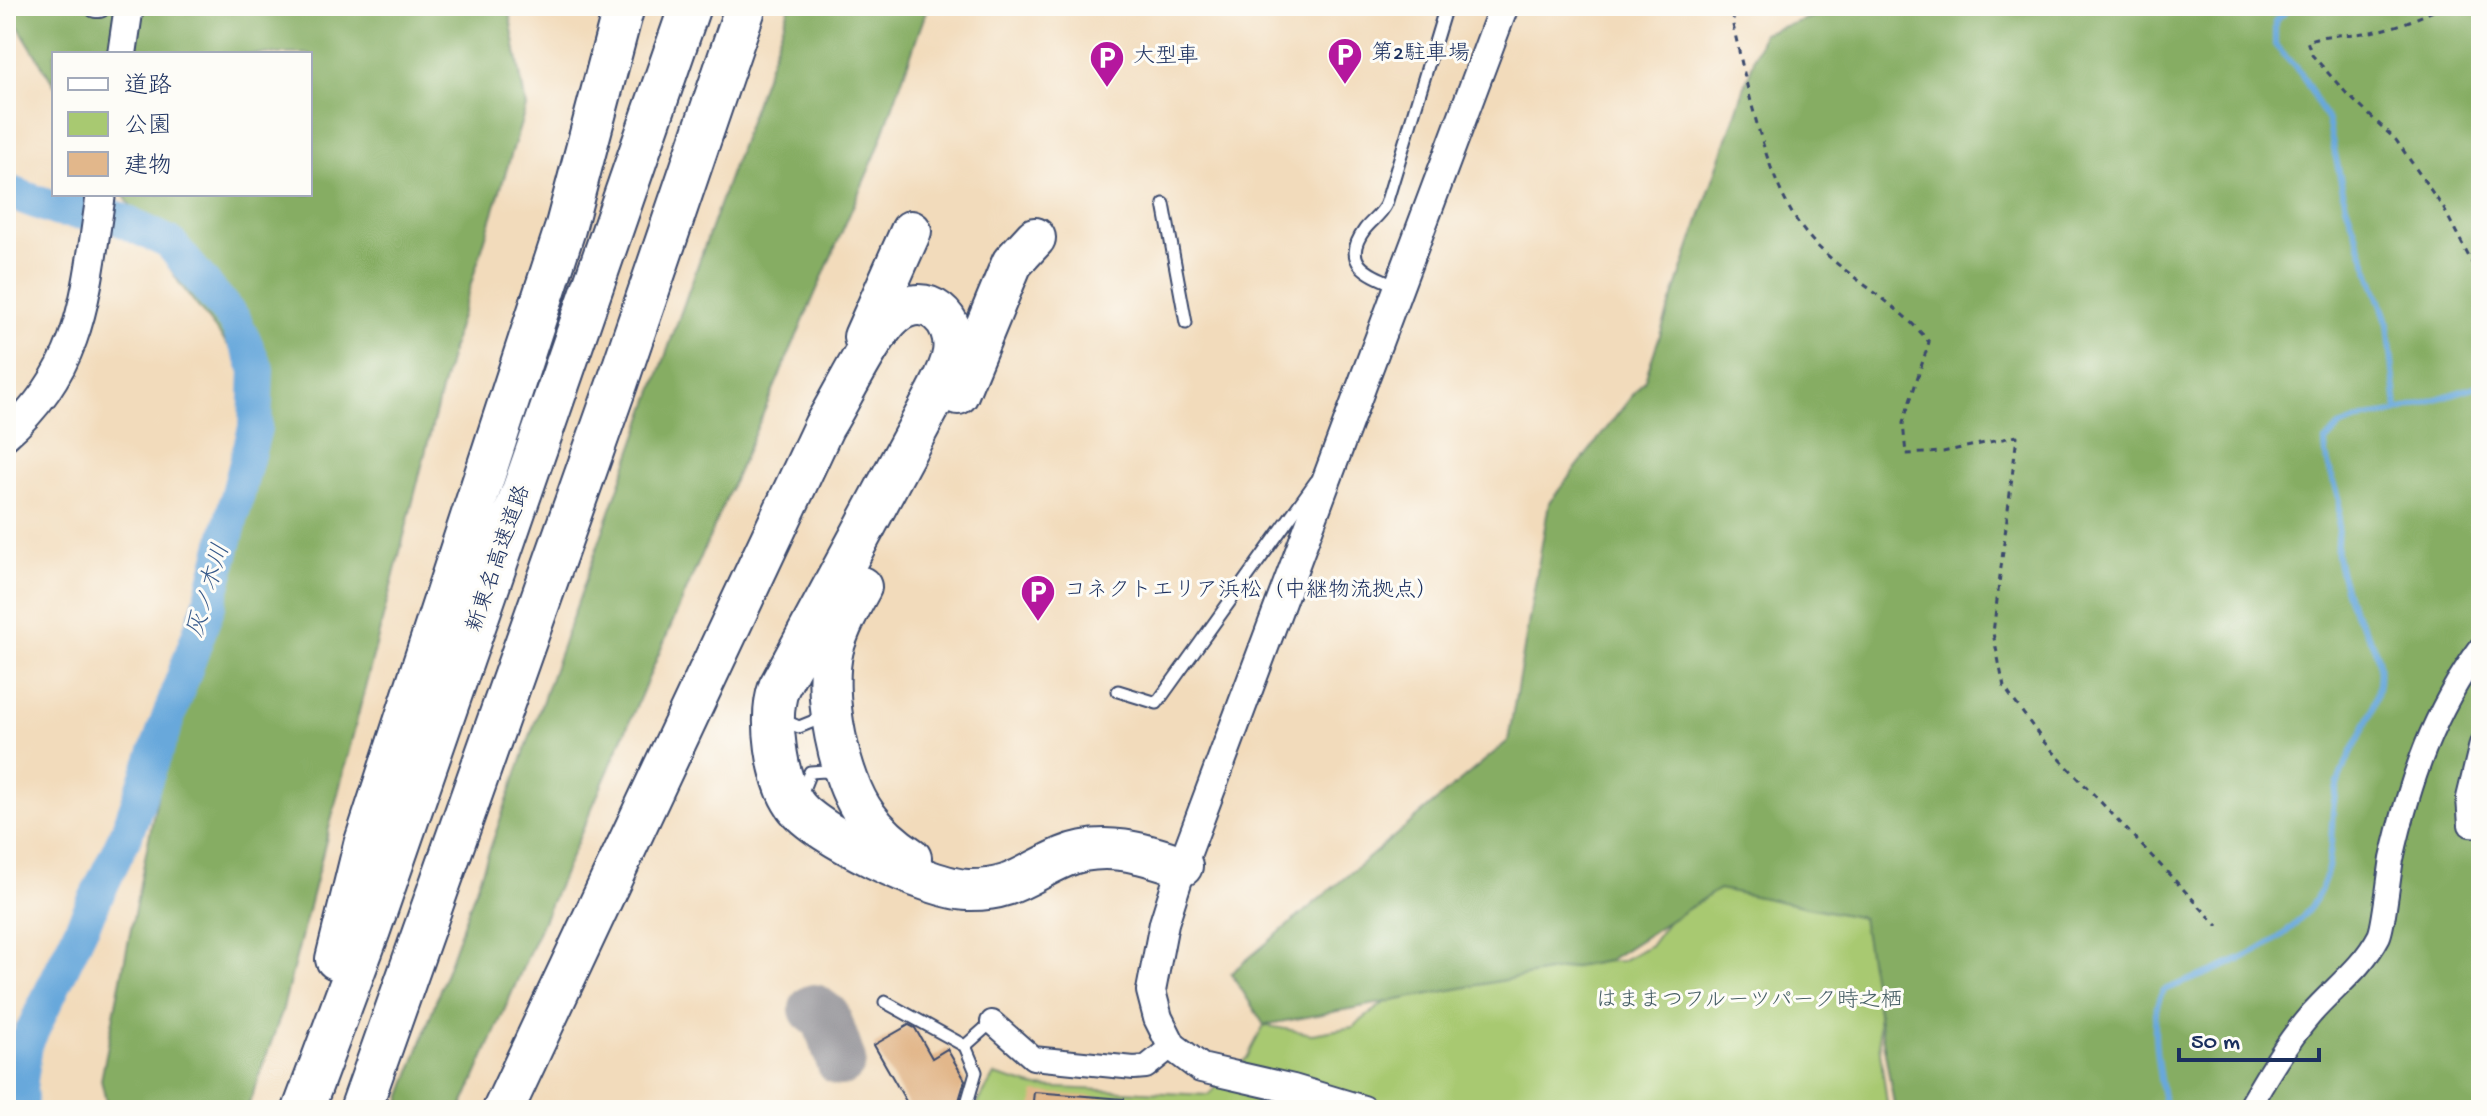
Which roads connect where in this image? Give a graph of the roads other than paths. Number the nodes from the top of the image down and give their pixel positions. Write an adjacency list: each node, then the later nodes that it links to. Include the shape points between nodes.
1 (129, 6): 7 (street)
2 (624, 6): 30 (highway, via 565,229 364,845)
3 (690, 6): 30 (highway, 新東名高速道路, via 375,915)
4 (746, 6): 31 (highway)
5 (1446, 6): 12 (lane, via 1386,204 1356,252 1364,272)
6 (1504, 6): 12 (street)
7 (122, 52)
8 (101, 196): 15 (street, via 68,355 33,411)
9 (1164, 204): 13 (lane)
10 (911, 231): 14 (highway)
11 (1035, 238): 19 (highway, via 1012,263 977,354 845,618 833,649)
12 (1400, 287): 16 (street)
13 (1186, 323)
14 (824, 426): 20 (highway, via 896,313 917,305 938,310 946,318 953,352 945,378); 32 (highway)
15 (6, 435)
16 (1334, 459): 18 (lane, via 1157,703); 25 (street)
17 (2481, 647): 35 (street, via 2451,688 2431,729 2397,840 2381,933 2364,960 2295,1035)
18 (1118, 691)
19 (830, 692): 20 (lane, via 814,721 799,727 784,720); 22 (highway)
20 (774, 700): 23 (highway, via 774,729 786,784)
21 (2481, 744): 24 (street, via 2468,798 2470,825)
22 (851, 788): 23 (lane, via 832,774 810,772 802,792); 25 (highway, via 866,817 890,843 948,874 999,873 1057,844 1089,835 1127,836)
23 (806, 817): 25 (highway, via 913,876 951,889 1004,887 1062,857 1092,849)
24 (2481, 826)
25 (1186, 855): 29 (street, via 1164,923 1151,991)
26 (885, 1002): 28 (lane)
27 (992, 1022): 28 (lane); 29 (street, via 1033,1058 1146,1067)
28 (965, 1046): 33 (lane, via 976,1072)
29 (1172, 1046): 34 (street, via 1201,1068)
30 (300, 1110)
31 (360, 1110)
32 (503, 1110)
33 (965, 1110)
34 (1363, 1110)
35 (2247, 1110)

